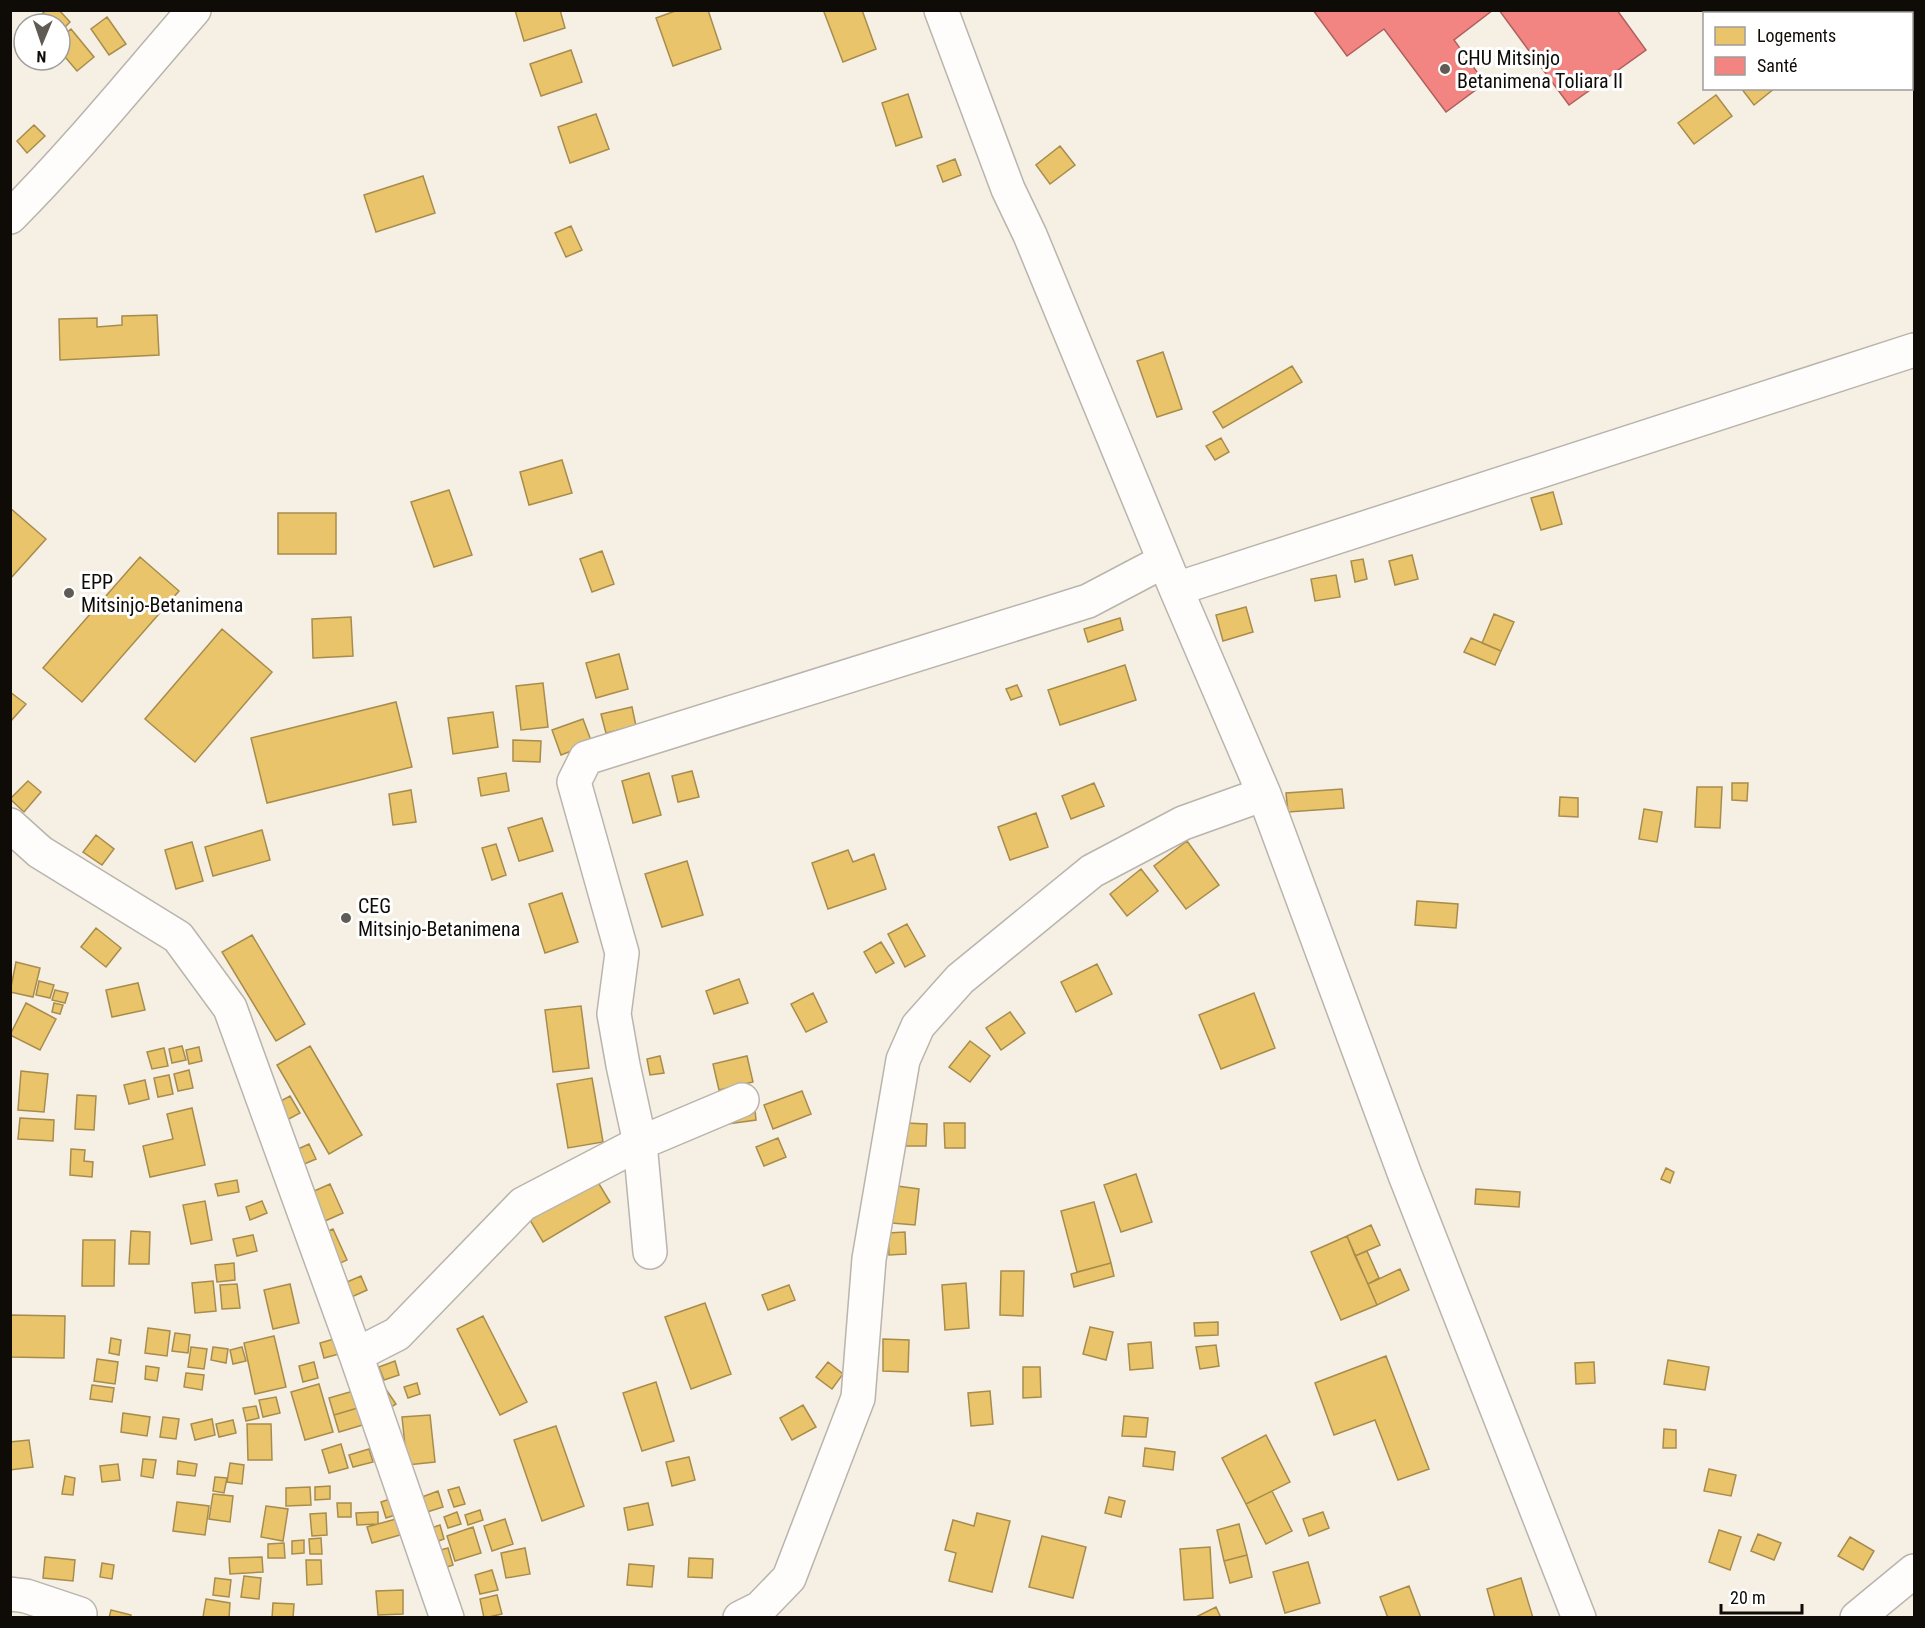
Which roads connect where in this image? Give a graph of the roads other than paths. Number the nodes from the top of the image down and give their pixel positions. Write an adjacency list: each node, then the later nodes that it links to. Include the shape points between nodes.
1 (194, 10): 3 (street, via 60,167)
2 (941, 10): 5 (street, via 1008,189)
3 (10, 217)
4 (1914, 350): 5 (street)
5 (1170, 575): 6 (street); 9 (street, via 586,758 574,782 622,953 614,1014)
6 (1264, 795): 16 (street, via 1183,823 1092,872 960,979 918,1026 903,1060 869,1259 858,1398 789,1578 760,1608); 17 (street, via 1405,1175)
7 (10, 825): 11 (street, via 40,852 178,937 230,1008)
8 (742, 1100): 9 (street)
9 (640, 1143): 10 (street); 11 (street, via 523,1204 397,1334)
10 (650, 1252)
11 (356, 1355): 15 (street)
12 (1914, 1571): 18 (street)
13 (10, 1594): 14 (street)
14 (80, 1614)
15 (447, 1617)
16 (740, 1617)
17 (1579, 1617)
18 (1857, 1617)

